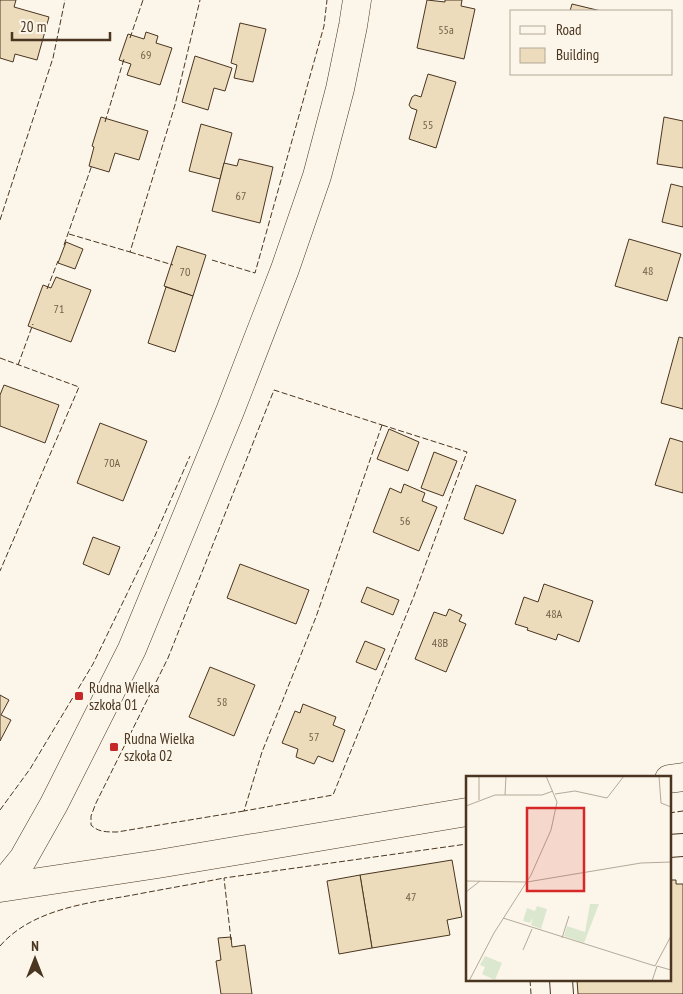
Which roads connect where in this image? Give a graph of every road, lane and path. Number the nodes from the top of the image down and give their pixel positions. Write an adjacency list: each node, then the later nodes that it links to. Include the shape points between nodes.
1 (357, 0): 7 (street, via 340,89 317,176 286,269 227,420 132,649 54,804 23,859)
2 (683, 777): 3 (street)
3 (670, 779)
4 (466, 812): 7 (street)
5 (683, 845): 6 (street)
6 (670, 846)
7 (0, 888)

